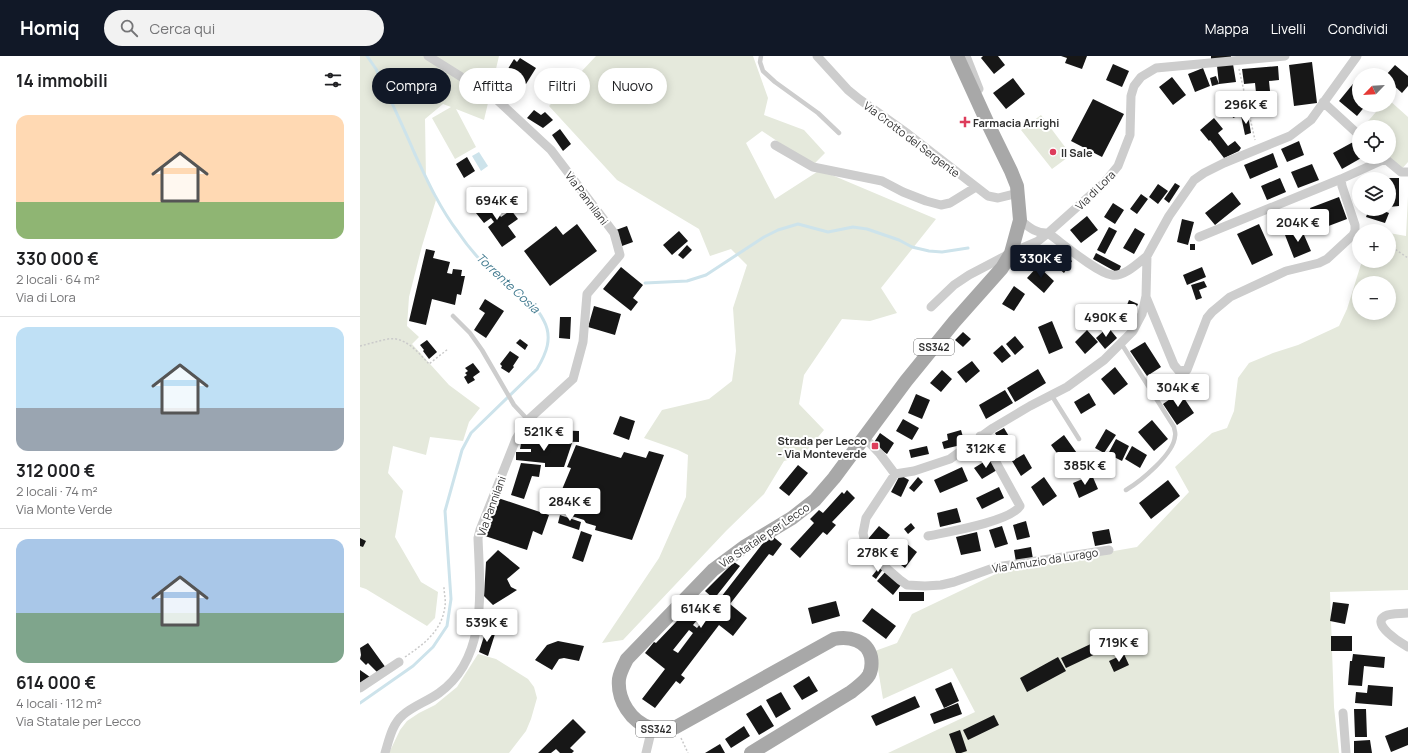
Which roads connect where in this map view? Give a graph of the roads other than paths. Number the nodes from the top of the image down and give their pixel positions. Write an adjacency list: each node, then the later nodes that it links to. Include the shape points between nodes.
1 (428, 56): 31 (street, Via Pannilani, via 495,98 551,150 614,233 620,256 587,294 583,342 572,379)
2 (761, 56): 13 (lane, via 763,70 775,82 818,112)
3 (817, 56): 19 (street, Via Crotto del Sergente, via 848,90)
4 (957, 56): 11 (main road, Via Statale per Lecco / SS342)
5 (966, 56): 11 (street, via 985,102)
6 (1180, 56): 9 (street)
7 (1285, 56): 9 (street, Via di Lora)
8 (1357, 56): 10 (street)
9 (1182, 65): 22 (street, Via di Lora, via 1156,68 1141,76 1130,96 1130,135 1118,166 1104,183)
10 (1323, 102): 12 (street); 25 (street, via 1311,120 1290,136 1224,163 1194,180 1169,216)
11 (980, 107): 20 (main road, Via Statale per Lecco / SS342, via 1011,171)
12 (1352, 129)
13 (839, 133)
14 (776, 145): 19 (street, via 813,167 882,181 926,201 950,203)
15 (1372, 164): 18 (street)
16 (1391, 164): 17 (street, via 1401,172)
17 (1408, 172)
18 (1341, 179): 23 (street); 26 (street, via 1354,225 1353,235 1320,264 1286,271 1230,297 1207,318 1187,370 1180,371 1174,365)
19 (976, 187): 20 (street, Via Crotto del Sergente, via 988,196 998,198)
20 (1018, 193): 21 (main road, Via Statale per Lecco / SS342)
21 (1020, 220): 22 (street, via 1041,234); 24 (main road, Via Statale per Lecco / SS342)
22 (1048, 234): 24 (street, Via di Lora); 25 (street, via 1093,267 1112,275 1129,271)
23 (1199, 237)
24 (1011, 253): 27 (street, Via di Lora, via 969,275); 33 (main road, Via Statale per Lecco / SS342, via 1002,268 954,322)
25 (1147, 256): 26 (street)
26 (1146, 296): 29 (street, via 1142,314 1133,331)
27 (931, 307)
28 (453, 316): 31 (lane, via 474,339 506,393)
29 (1121, 343): 30 (street, via 1104,360); 36 (lane, via 1174,427 1176,436 1168,454)
30 (1052, 396): 32 (street); 34 (lane)
31 (528, 420): 45 (street, Via Pannilani, via 516,439 480,530 479,609 472,648 465,665 453,681 439,693 403,715 393,728)
32 (980, 436): 35 (street, via 950,459 914,471); 37 (street, via 1019,504 1018,509 984,524)
33 (864, 437): 35 (street); 44 (main road, Via Statale per Lecco / SS342, via 815,500 713,570 627,659 619,679 622,699 635,719)
34 (1079, 439)
35 (895, 474): 38 (street, Via Amuzio da Lurago, via 866,518 863,533 870,554 907,585 941,585 996,567)
36 (1126, 490)
37 (928, 536)
38 (1109, 550)
39 (1408, 613): 40 (street, via 1386,615 1381,624)
40 (1408, 647)
41 (399, 662): 42 (street)
42 (360, 688)
43 (1343, 713): 48 (street)
44 (652, 728): 46 (street); 47 (main road, Via Statale per Lecco / SS342, via 676,727 834,639 851,638 865,645 872,661 872,669 865,680 851,692)
45 (385, 753)
46 (646, 753)
47 (751, 753)
48 (1346, 753)

